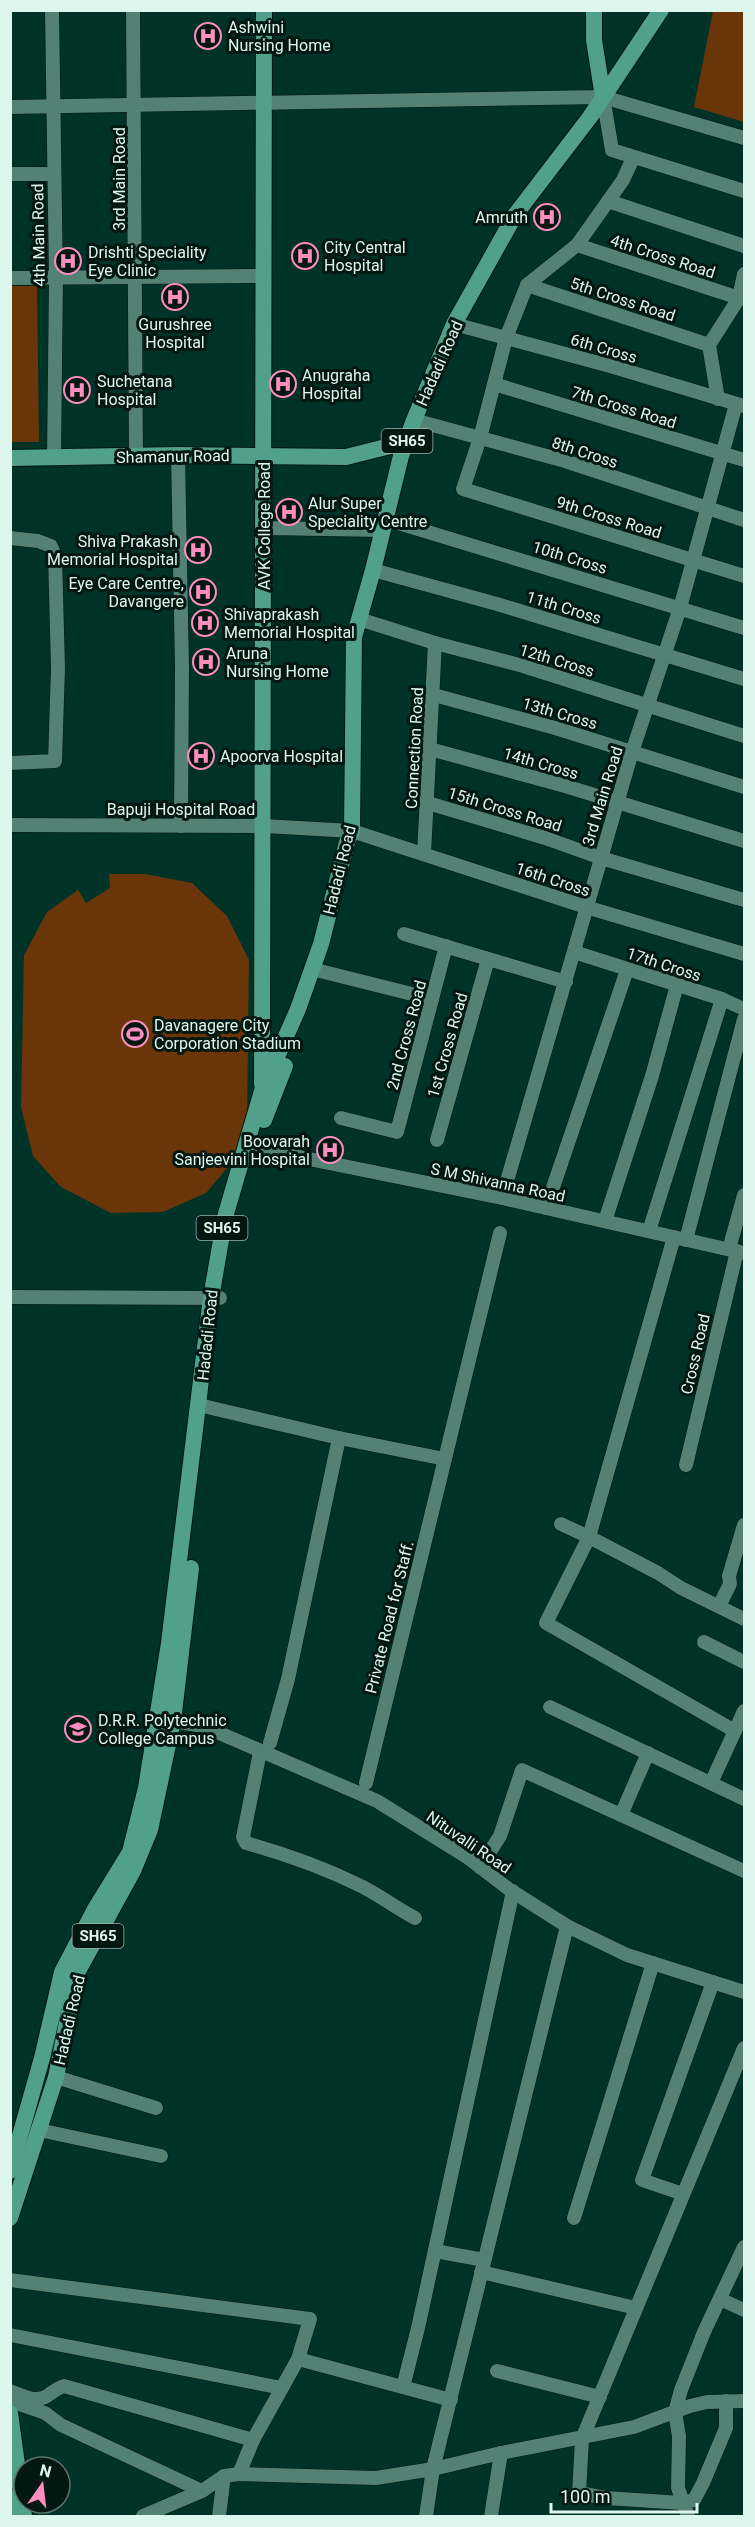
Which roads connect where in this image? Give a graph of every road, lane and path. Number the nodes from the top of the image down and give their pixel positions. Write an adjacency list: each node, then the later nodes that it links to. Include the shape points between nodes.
1 (52, 10): 9 (street, 4th Main Road)
2 (134, 10): 8 (street, 3rd Main Road)
3 (264, 10): 7 (main road, AVK College Road)
4 (594, 10): 6 (main road, via 594,40)
5 (661, 10): 6 (main road, Hadadi Road)
6 (603, 97): 7 (street); 11 (street); 12 (street, via 612,150); 26 (main road, Hadadi Road / SH65, via 515,215)
7 (264, 104): 8 (street); 20 (main road, AVK College Road)
8 (135, 105): 9 (street); 23 (street, 3rd Main Road)
9 (54, 106): 10 (street); 14 (street, 4th Main Road)
10 (10, 107)
11 (744, 138)
12 (633, 158): 15 (street); 16 (street)
13 (10, 174): 14 (street)
14 (53, 174): 22 (street, 4th Main Road)
15 (744, 191)
16 (608, 201): 17 (street); 18 (street)
17 (578, 245): 24 (street); 25 (street, 4th Cross Road)
18 (744, 246)
19 (744, 274): 25 (street)
20 (264, 276): 23 (street); 37 (main road, AVK College Road)
21 (10, 278): 22 (street)
22 (56, 278): 23 (street); 40 (street, 4th Main Road)
23 (135, 278): 38 (street, 3rd Main Road)
24 (527, 285): 27 (street); 28 (street, 5th Cross Road)
25 (739, 298): 28 (street)
26 (454, 324): 27 (street, 6th Cross); 32 (main road, Hadadi Road / SH65)
27 (506, 338): 29 (street); 30 (street, 6th Cross)
28 (709, 345): 30 (street)
29 (494, 384): 33 (street); 35 (street, 7th Cross Road)
30 (718, 399): 31 (street, 6th Cross)
31 (740, 406): 35 (street, 3rd Main Road)
32 (414, 420): 33 (street, 8th Cross); 34 (main road, Hadadi Road / SH65)
33 (480, 438): 42 (street, 8th Cross, via 565,461); 47 (street, 9th Cross Road, via 463,489)
34 (406, 442): 37 (main road, Shamanur Road, via 346,457); 44 (main road, Hadadi Road / SH65)
35 (723, 454): 41 (street, 7th Cross Road); 42 (street, 3rd Main Road)
36 (178, 455): 37 (main road, Shamanur Road); 38 (main road, Shamanur Road); 66 (street)
37 (264, 455): 45 (main road, AVK College Road)
38 (136, 456): 40 (main road, Shamanur Road)
39 (10, 458): 40 (main road, Shamanur Road)
40 (54, 459)
41 (744, 460)
42 (708, 509): 43 (street, 8th Cross); 47 (street, 3rd Main Road)
43 (744, 520)
44 (383, 525): 45 (street, 10th Cross); 48 (main road, Hadadi Road / SH65); 50 (street, 10th Cross)
45 (264, 528): 67 (main road, AVK College Road)
46 (10, 538): 61 (street, via 51,546 55,556 58,668 55,761)
47 (692, 560): 49 (street, 9th Cross Road); 50 (street, 3rd Main Road)
48 (373, 570): 51 (main road, Hadadi Road / SH65); 54 (street, 11th Cross)
49 (744, 576)
50 (680, 608): 52 (street, 10th Cross); 54 (street, 3rd Main Road)
51 (359, 620): 53 (street, 12th Cross); 68 (main road, Hadadi Road / SH65, via 354,637)
52 (744, 628)
53 (435, 643): 56 (street, Connection Road); 57 (street, 12th Cross, via 523,666)
54 (665, 654): 55 (street, 11th Cross); 57 (street, 3rd Main Road)
55 (744, 679)
56 (434, 695): 59 (street, Connection Road); 60 (street, 13th Cross)
57 (647, 706): 58 (street, 12th Cross); 60 (street, 3rd Main Road)
58 (744, 736)
59 (430, 749): 63 (street, Connection Road); 64 (street, 14th Cross)
60 (632, 752): 62 (street, 13th Cross); 64 (street, 3rd Main Road)
61 (10, 762)
62 (744, 787)
63 (428, 803): 70 (street, Connection Road); 71 (street, 15th Cross Road)
64 (619, 803): 69 (street, 14th Cross); 71 (street, 3rd Main Road)
65 (10, 825): 66 (street, Bapuji Hospital Road)
66 (181, 825): 67 (street, Bapuji Hospital Road)
67 (264, 826): 68 (street, Bapuji Hospital Road); 87 (main road, AVK College Road)
68 (352, 831): 70 (street, 16th Cross); 79 (main road, Hadadi Road / SH65)
69 (744, 841)
70 (424, 854): 73 (street, 16th Cross)
71 (601, 858): 72 (street, 15th Cross Road); 73 (street, 3rd Main Road)
72 (744, 900)
73 (586, 908): 76 (street, 3rd Main Road); 77 (street, 16th Cross)
74 (404, 934): 75 (street)
75 (446, 946): 78 (street); 83 (street, 2nd Cross Road)
76 (574, 952): 80 (street, 17th Cross); 81 (street, 3rd Main Road)
77 (744, 954)
78 (488, 959): 81 (street); 91 (street, 1st Cross Road)
79 (317, 970): 83 (street); 88 (main road, Hadadi Road / SH65, via 298,1009)
80 (627, 970): 82 (street, 17th Cross); 95 (street)
81 (566, 982): 94 (street, 3rd Main Road)
82 (677, 986): 84 (street, 17th Cross); 96 (street)
83 (432, 999): 90 (street, 2nd Cross Road, via 397,1132)
84 (722, 999): 85 (street, 17th Cross); 97 (street)
85 (744, 1009)
86 (744, 1019): 99 (street)
87 (262, 1042): 88 (main road); 89 (main road, AVK College Road)
88 (283, 1057): 89 (main road, Hadadi Road / SH65); 92 (main road)
89 (262, 1091): 92 (main road, Hadadi Road / SH65)
90 (341, 1118)
91 (437, 1140)
92 (249, 1148): 94 (street, S M Shivanna Road); 102 (main road, Hadadi Road / SH65, via 225,1217)
93 (744, 1195): 100 (street, Cross Road)
94 (502, 1198): 95 (street, S M Shivanna Road)
95 (546, 1208): 96 (street, S M Shivanna Road)
96 (605, 1221): 97 (street, S M Shivanna Road)
97 (649, 1231): 99 (street, S M Shivanna Road)
98 (500, 1233): 105 (street, Private Road for Staff.)
99 (680, 1238): 100 (street, S M Shivanna Road); 109 (street)
100 (737, 1251): 106 (street, Cross Road)
101 (10, 1298): 102 (street)
102 (216, 1298): 103 (main road, Hadadi Road / SH65)
103 (204, 1406): 104 (street); 113 (main road, Hadadi Road)
104 (339, 1438): 105 (street); 119 (street, via 288,1679)
105 (445, 1459): 122 (street, Private Road for Staff.)
106 (686, 1465)
107 (561, 1524): 109 (street)
108 (744, 1525): 110 (street, via 730,1584)
109 (589, 1537): 110 (street); 118 (street, via 546,1623)
110 (719, 1606): 111 (street)
111 (744, 1619)
112 (704, 1642): 114 (street)
113 (175, 1649): 117 (main road, Hadadi Road / SH65); 138 (main road, via 130,1852 62,1972)
114 (744, 1662)
115 (550, 1707): 120 (street)
116 (744, 1711): 118 (street)
117 (173, 1721): 119 (street, Nituvalli Road, via 203,1726); 134 (main road, Hadadi Road / SH65, via 150,1830 133,1871 77,1973)
118 (735, 1731): 121 (street)
119 (265, 1748): 125 (street, Nituvalli Road, via 377,1802); 128 (street, via 243,1837 246,1843 294,1857 362,1886)
120 (648, 1753): 121 (street); 124 (street)
121 (711, 1783): 123 (street)
122 (366, 1784)
123 (744, 1799)
124 (621, 1815): 125 (street, via 522,1770 500,1836); 126 (street)
125 (480, 1867): 127 (street, Nituvalli Road)
126 (744, 1870)
127 (513, 1892): 129 (street, Nituvalli Road); 143 (street)
128 (415, 1918)
129 (567, 1926): 130 (street, Nituvalli Road); 144 (street)
130 (653, 1963): 131 (street, Nituvalli Road); 141 (street)
131 (713, 1982): 132 (street, Nituvalli Road); 139 (street, via 642,2180)
132 (744, 1992)
133 (744, 2048): 139 (street)
134 (56, 2078): 135 (street); 136 (main road, Hadadi Road / SH65)
135 (156, 2108)
136 (39, 2130): 137 (street); 140 (main road, Hadadi Road / SH65)
137 (161, 2156)
138 (10, 2171)
139 (683, 2194): 147 (street)
140 (10, 2218)
141 (573, 2218)
142 (744, 2247): 146 (street)
143 (435, 2251): 144 (street); 152 (street)
144 (483, 2266): 147 (street); 156 (street)
145 (10, 2280): 150 (street, via 310,2319)
146 (720, 2299): 148 (street); 160 (street)
147 (636, 2308): 155 (street)
148 (744, 2310)
149 (10, 2335): 153 (street)
150 (298, 2359): 152 (street); 153 (street)
151 (497, 2371): 155 (street)
152 (403, 2387): 156 (street)
153 (282, 2388): 163 (street)
154 (10, 2391): 163 (street, via 35,2400 64,2386)
155 (600, 2397): 162 (street)
156 (451, 2400): 165 (street)
157 (726, 2401): 158 (street); 160 (street); 170 (street, via 726,2428 703,2483 694,2500)
158 (744, 2401)
159 (10, 2402): 168 (street, via 45,2413 61,2425)
160 (675, 2412): 162 (street); 170 (street)
161 (10, 2413): 172 (main road)
162 (582, 2439): 164 (street); 170 (street, via 579,2493)
163 (253, 2440): 166 (street)
164 (501, 2453): 165 (street); 176 (street)
165 (433, 2469): 166 (street, via 376,2478); 175 (street)
166 (238, 2474): 167 (street)
167 (224, 2476): 168 (street); 174 (street)
168 (202, 2491): 173 (street)
169 (10, 2498): 171 (main road)
170 (682, 2503): 177 (street)
171 (13, 2517)
172 (24, 2517)
173 (143, 2517)
174 (219, 2517)
175 (426, 2517)
176 (491, 2517)
177 (688, 2517)

